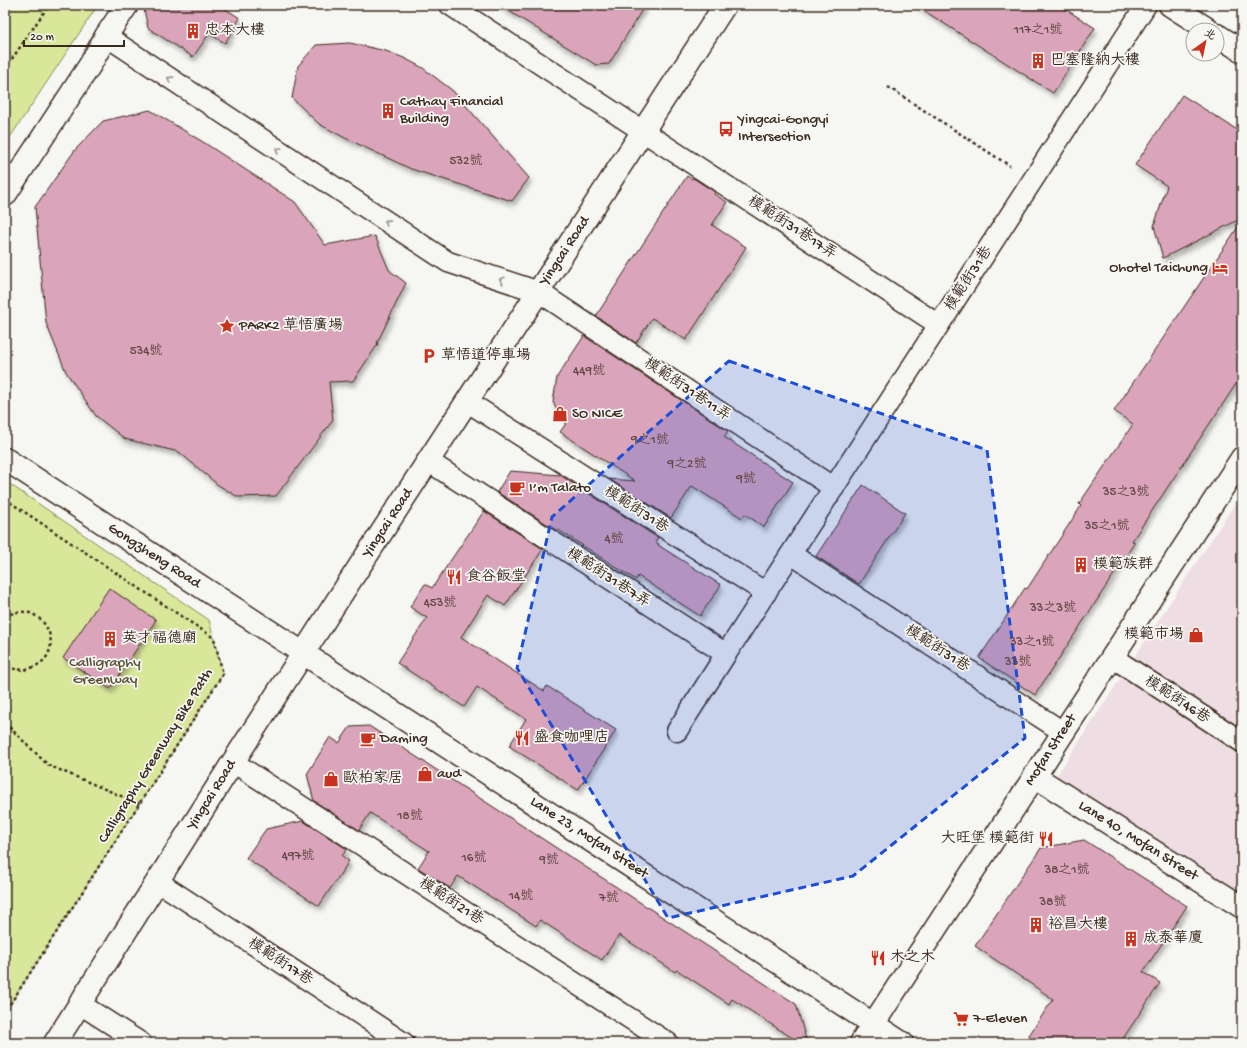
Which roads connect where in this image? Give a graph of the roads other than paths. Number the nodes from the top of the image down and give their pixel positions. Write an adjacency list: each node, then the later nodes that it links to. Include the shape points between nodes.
1 (127, 5): 7 (street)
2 (450, 5): 10 (lane, 模範街31巷17弄)
3 (726, 5): 10 (street, Yingcai Road)
4 (1146, 5): 13 (lane, 模範街31巷)
5 (1170, 5): 6 (street)
6 (1197, 22)
7 (106, 36): 11 (street, via 90,65); 12 (lane, 模範街31巷11弄, one-way to 7, via 448,262)
8 (1225, 40): 9 (street)
9 (1242, 51)
10 (644, 131): 12 (street, Yingcai Road); 13 (lane, 模範街31巷17弄)
11 (5, 195)
12 (539, 292): 14 (street, Yingcai Road); 18 (lane, 模範街31巷11弄)
13 (939, 325): 18 (lane, 模範街31巷)
14 (468, 402): 17 (street, Yingcai Road); 20 (lane, 模範街31巷)
15 (1242, 458): 23 (street, Mofan Street)
16 (5, 459): 21 (street, Gongzheng Road)
17 (428, 461): 21 (street, Yingcai Road); 22 (lane, 模範街31巷7弄)
18 (834, 488): 19 (lane, 模範街31巷)
19 (791, 554): 20 (lane, 模範街31巷); 25 (lane, 模範街31巷)
20 (766, 593): 22 (lane)
21 (304, 653): 27 (street, Yingcai Road); 32 (street, Lane 23, Mofan Street)
22 (726, 654): 24 (lane)
23 (1112, 657): 25 (street, Mofan Street); 26 (lane, 模範街46巷)
24 (677, 731)
25 (1063, 732): 28 (street, Mofan Street)
26 (1242, 742)
27 (233, 762): 29 (street, Yingcai Road); 36 (lane, 模範街21巷)
28 (1034, 776): 30 (street, Lane 40, Mofan Street); 32 (street, Mofan Street)
29 (157, 882): 31 (street, Yingcai Road); 35 (lane, 模範街17巷)
30 (1242, 907)
31 (80, 1004): 33 (street, Yingcai Road); 34 (lane)
32 (873, 1024): 37 (street, Mofan Street); 38 (street, Lane 23, Mofan Street)
33 (55, 1043)
34 (141, 1043)
35 (404, 1043)
36 (668, 1043)
37 (861, 1043)
38 (902, 1043)

